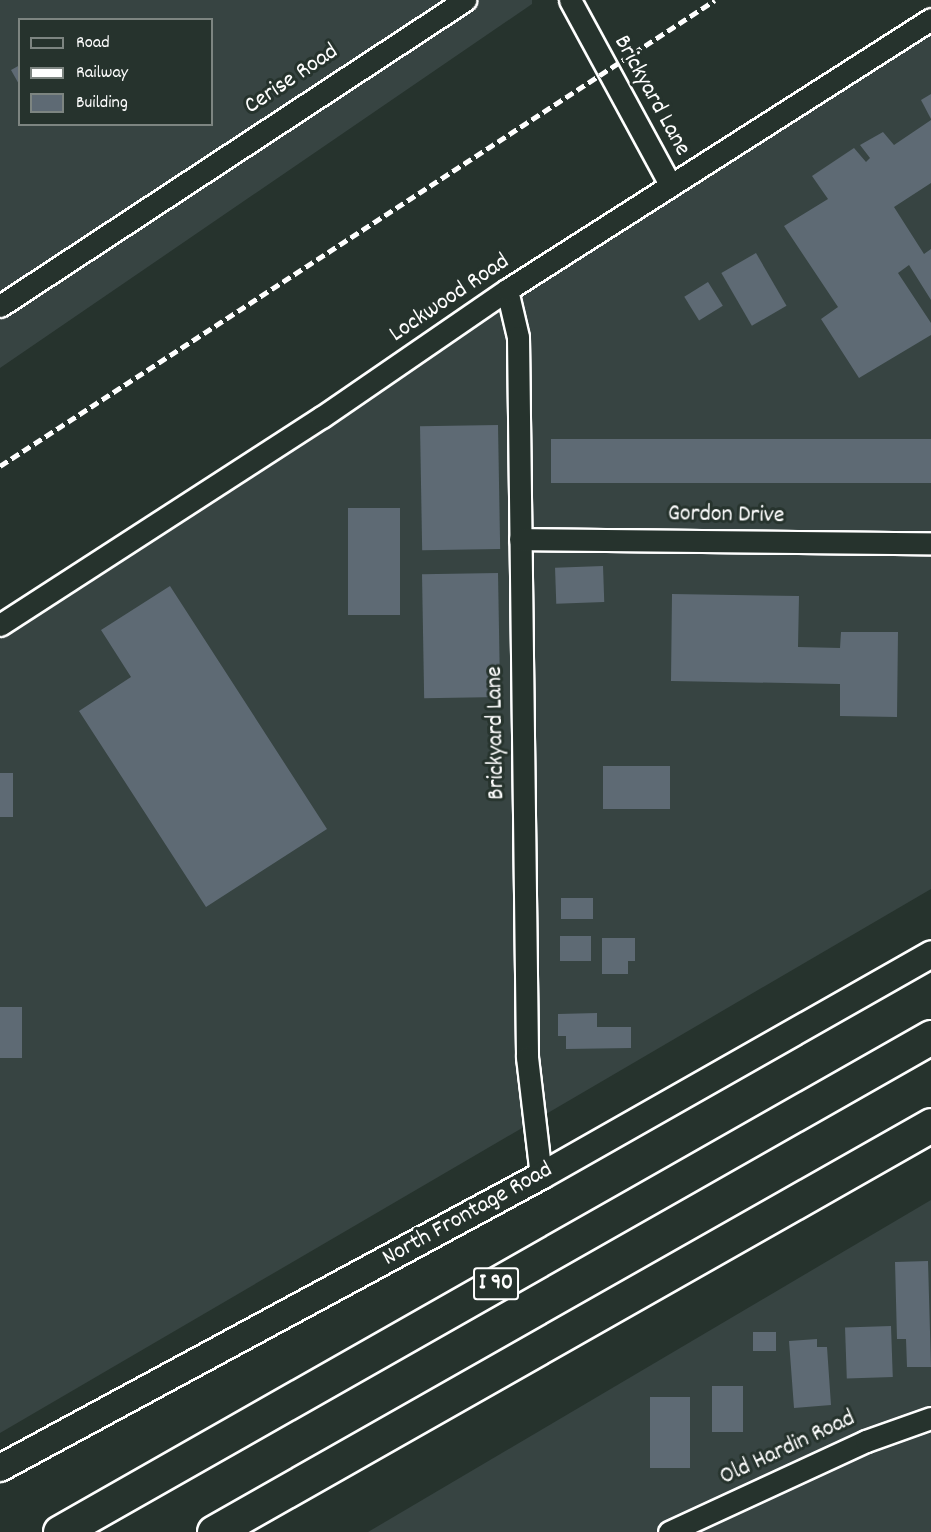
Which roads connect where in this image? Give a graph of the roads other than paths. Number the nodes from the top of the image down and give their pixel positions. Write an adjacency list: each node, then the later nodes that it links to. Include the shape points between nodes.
1 (465, 0): 6 (street, Cerise Road)
2 (570, 0): 4 (street, Brickyard Lane)
3 (931, 20): 4 (street, Lockwood Road)
4 (670, 184): 5 (street, Lockwood Road)
5 (507, 290): 7 (street, Brickyard Lane, via 519,337); 9 (street, Lockwood Road, via 322,417)
6 (0, 306)
7 (520, 539): 8 (street, Gordon Drive); 13 (street, Brickyard Lane, via 527,1057)
8 (931, 543)
9 (0, 625)
10 (931, 954): 13 (street, North Frontage Road)
11 (931, 1037): 17 (highway, I 90)
12 (931, 1125): 16 (highway)
13 (541, 1176): 15 (street, North Frontage Road)
14 (931, 1418): 20 (street, Old Hardin Road, via 866,1441)
15 (0, 1468)
16 (317, 1476): 18 (highway); 19 (highway)
17 (60, 1532)
18 (214, 1532)
19 (229, 1532)
20 (669, 1532)

